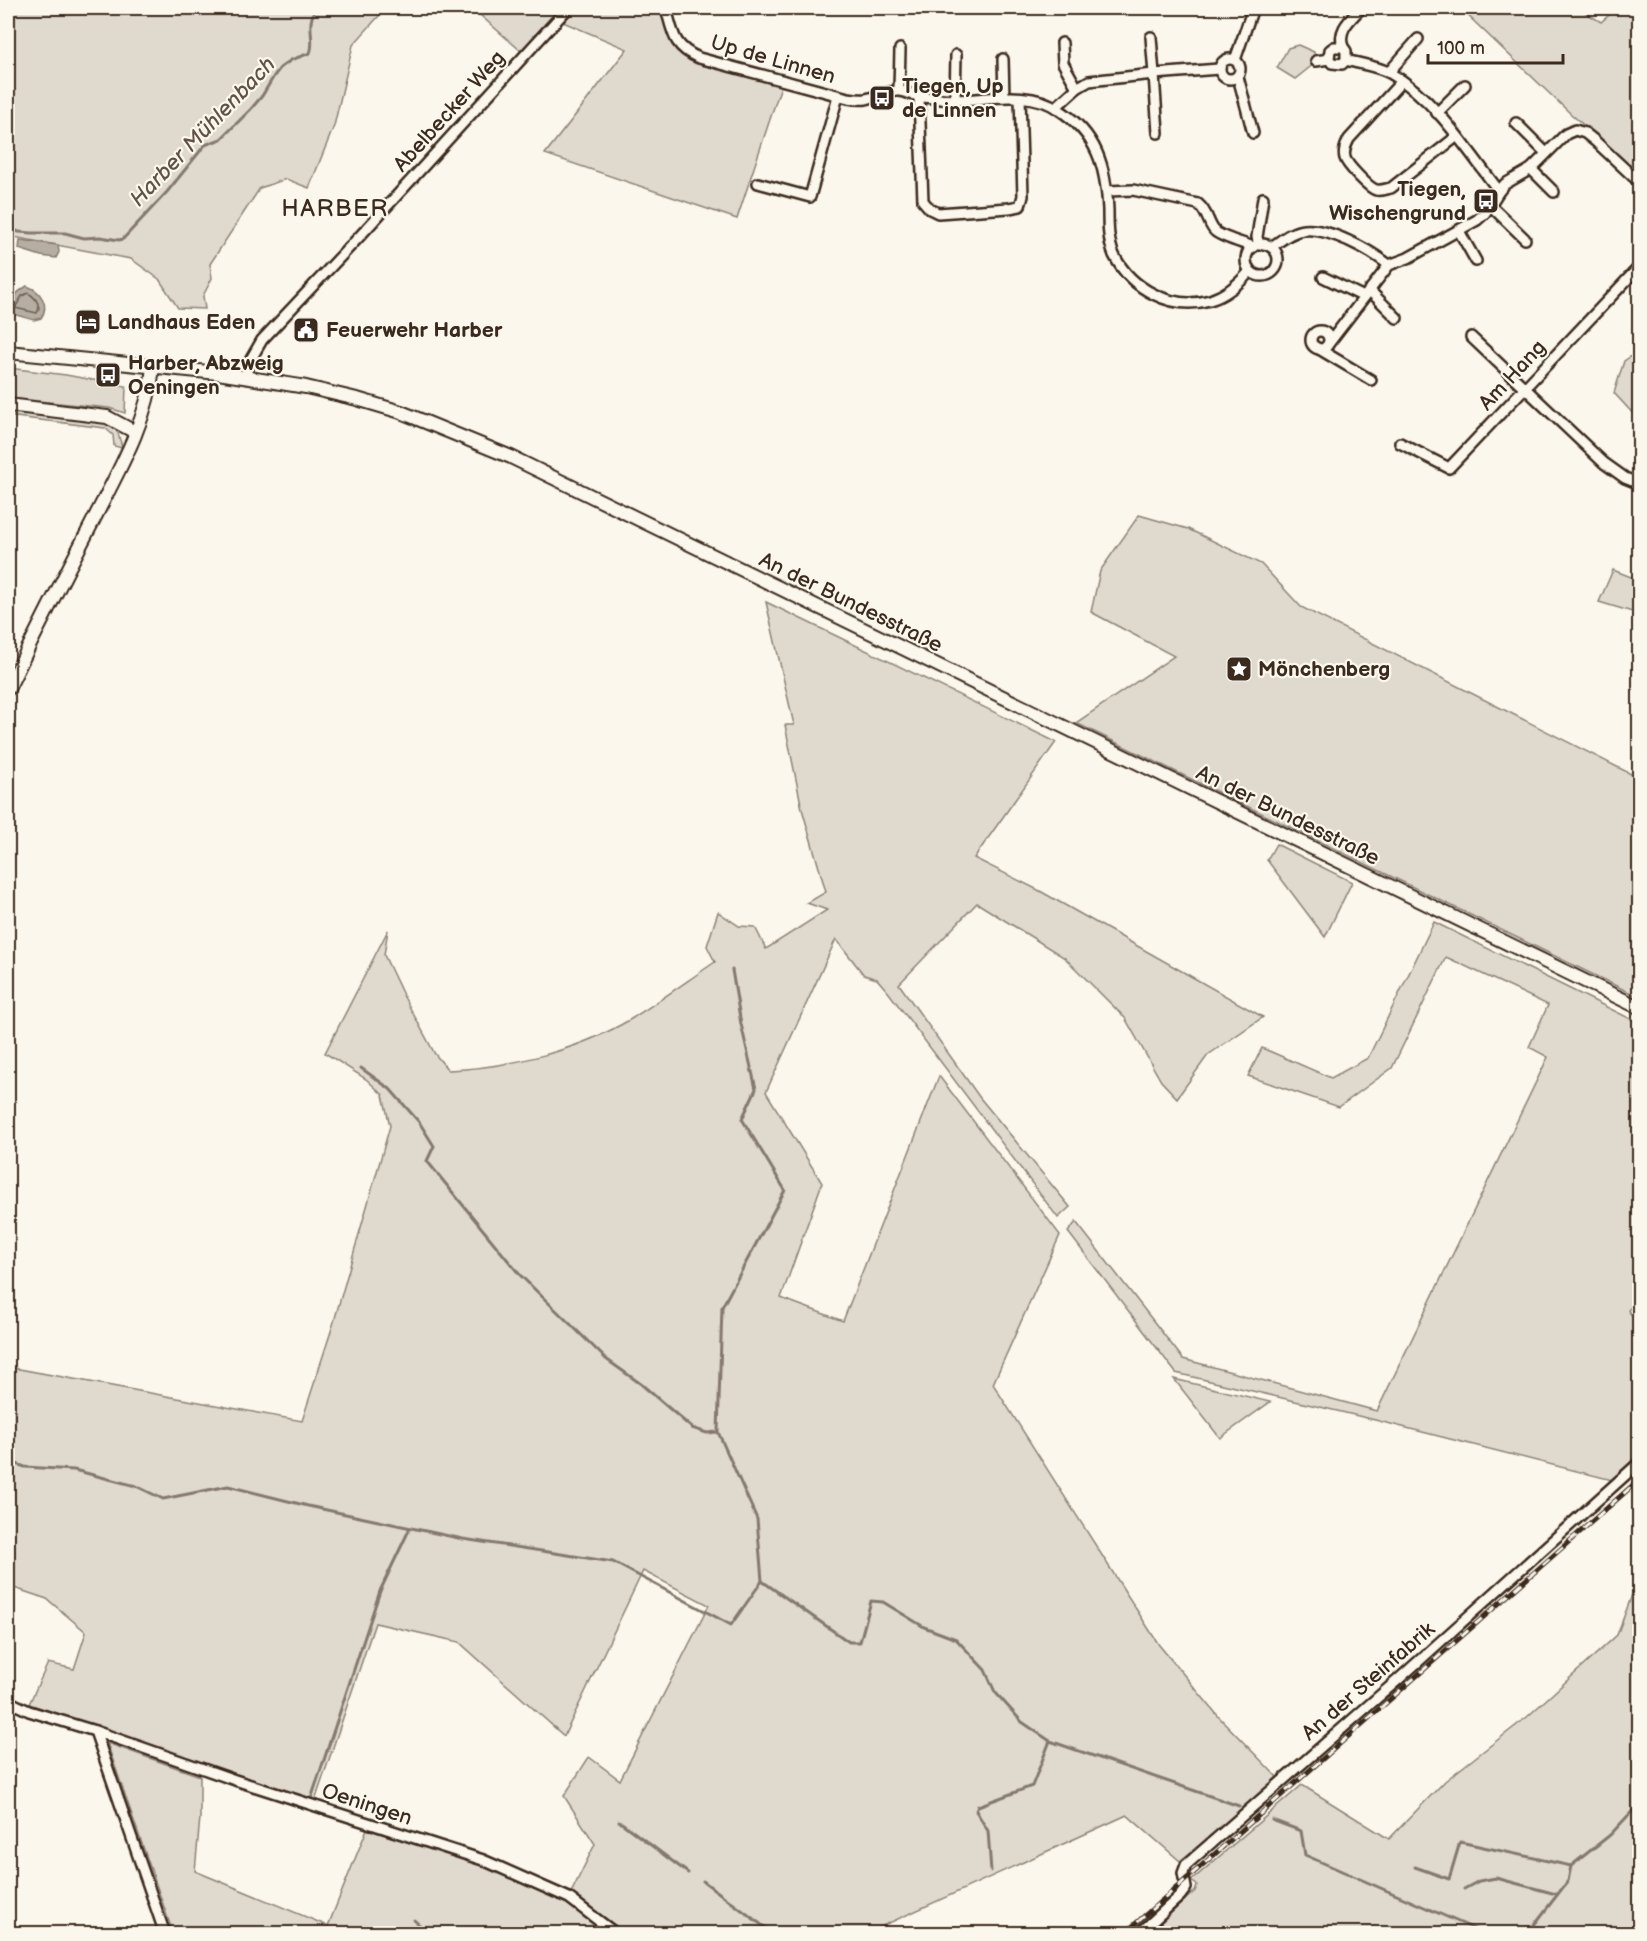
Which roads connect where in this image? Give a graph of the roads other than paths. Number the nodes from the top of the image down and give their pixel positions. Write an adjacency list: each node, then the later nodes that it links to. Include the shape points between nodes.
1 (568, 8): 60 (street, Abelbecker Weg, via 262,340)
2 (666, 8): 24 (street, Up de Linnen, via 675,38 687,52)
3 (1253, 8): 13 (street)
4 (1361, 8): 8 (street, via 1343,28)
5 (1151, 37): 18 (street)
6 (1418, 39): 17 (street)
7 (1062, 43): 22 (street, via 1063,63)
8 (1343, 47): 12 (street, via 1330,50); 14 (street)
9 (900, 49): 23 (street)
10 (956, 55): 28 (street)
11 (1003, 59): 26 (street)
12 (1329, 59): 14 (street, via 1337,65); 15 (street)
13 (1235, 60): 16 (street, via 1222,62); 19 (street, via 1240,65)
14 (1346, 60): 17 (street)
15 (1316, 61)
16 (1219, 69): 18 (street); 19 (street, via 1226,79)
17 (1389, 72): 20 (street)
18 (1154, 74): 22 (street, via 1089,81); 32 (street)
19 (1238, 77): 33 (street)
20 (1402, 81): 30 (street); 34 (street, via 1349,139 1345,150 1345,161 1368,185 1374,190 1391,188)
21 (1465, 85): 30 (street)
22 (1077, 88): 29 (street)
23 (899, 90): 24 (street, Up de Linnen, via 864,99); 25 (street)
24 (838, 96): 37 (street, via 810,197)
25 (919, 97): 27 (street, via 923,201 938,213 1020,206); 28 (street)
26 (1004, 97): 27 (street); 28 (street)
27 (1020, 98): 29 (street)
28 (955, 100)
29 (1056, 107): 39 (street, via 1086,132 1099,154)
30 (1437, 113): 34 (street)
31 (1516, 123): 35 (street)
32 (1158, 133)
33 (1253, 133)
34 (1456, 136): 40 (street)
35 (1546, 153): 36 (street); 38 (street, via 1575,130 1595,141)
36 (1531, 169): 40 (street); 41 (street)
37 (758, 183)
38 (1640, 183)
39 (1107, 191): 46 (street, via 1133,190 1198,204 1217,233); 51 (street, via 1108,234 1114,254 1144,290 1176,301 1209,300 1234,287)
40 (1498, 191): 43 (street)
41 (1554, 192)
42 (1263, 198): 46 (street)
43 (1491, 206): 44 (street); 45 (street)
44 (1459, 231): 48 (street); 49 (street)
45 (1525, 239)
46 (1256, 246): 47 (street); 51 (street, via 1246,256)
47 (1271, 247): 49 (street, via 1294,232 1316,230 1357,246); 51 (street, via 1278,261 1273,271 1262,276)
48 (1476, 261)
49 (1389, 265): 53 (street)
50 (1640, 266): 62 (street, Am Hang)
51 (1250, 271)
52 (1323, 276): 53 (street)
53 (1366, 294): 54 (street); 57 (street)
54 (1397, 318)
55 (1471, 337): 62 (street)
56 (1314, 346): 57 (street); 57 (street, via 1311,337 1318,330 1329,336); 61 (street)
57 (1326, 347)
58 (8, 352): 59 (main road, An der Bundesstraße)
59 (153, 368): 60 (main road, An der Bundesstraße); 64 (main road, via 152,384)
60 (245, 377): 68 (main road, An der Bundesstraße, via 376,405 501,453)
61 (1371, 380)
62 (1525, 387): 65 (street, Am Hang, via 1449,468); 66 (street, via 1604,463)
63 (8, 405): 64 (main road, via 107,417)
64 (135, 432): 67 (main road)
65 (1400, 443)
66 (1640, 484)
67 (8, 689)
68 (1640, 1008)
69 (1640, 1462): 74 (street, An der Steinfabrik, via 1186,1865 1186,1888)
70 (8, 1701): 71 (street, Oeningen)
71 (95, 1731): 72 (street); 73 (street, Oeningen, via 483,1860 569,1898)
72 (165, 1934)
73 (616, 1934)
74 (1139, 1934)

